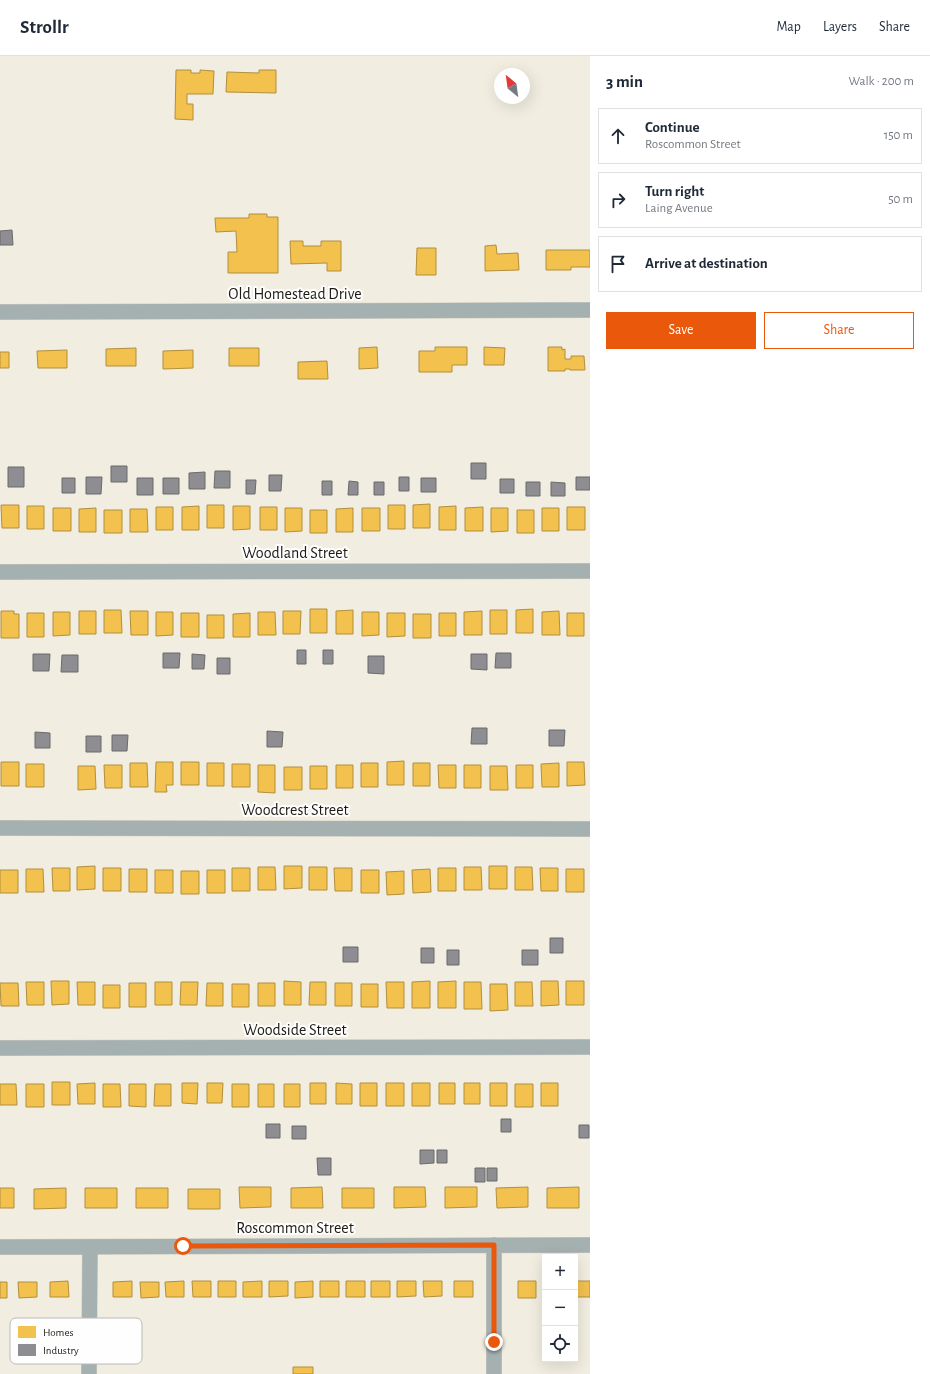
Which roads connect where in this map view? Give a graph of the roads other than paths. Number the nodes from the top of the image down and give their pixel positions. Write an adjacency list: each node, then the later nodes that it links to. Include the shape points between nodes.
1 (590, 310): 2 (street, Old Homestead Drive)
2 (0, 312)
3 (590, 571): 4 (street, Woodland Street)
4 (0, 572)
5 (0, 828): 6 (street, Woodcrest Street)
6 (590, 829)
7 (590, 1047): 8 (street, Woodside Street)
8 (0, 1048)
9 (494, 1245): 10 (street, Roscommon Street); 12 (street, Roscommon Street); 14 (street)
10 (590, 1245)
11 (0, 1247): 12 (street, Roscommon Street)
12 (90, 1247): 13 (street)
13 (90, 1318)
14 (494, 1374)

